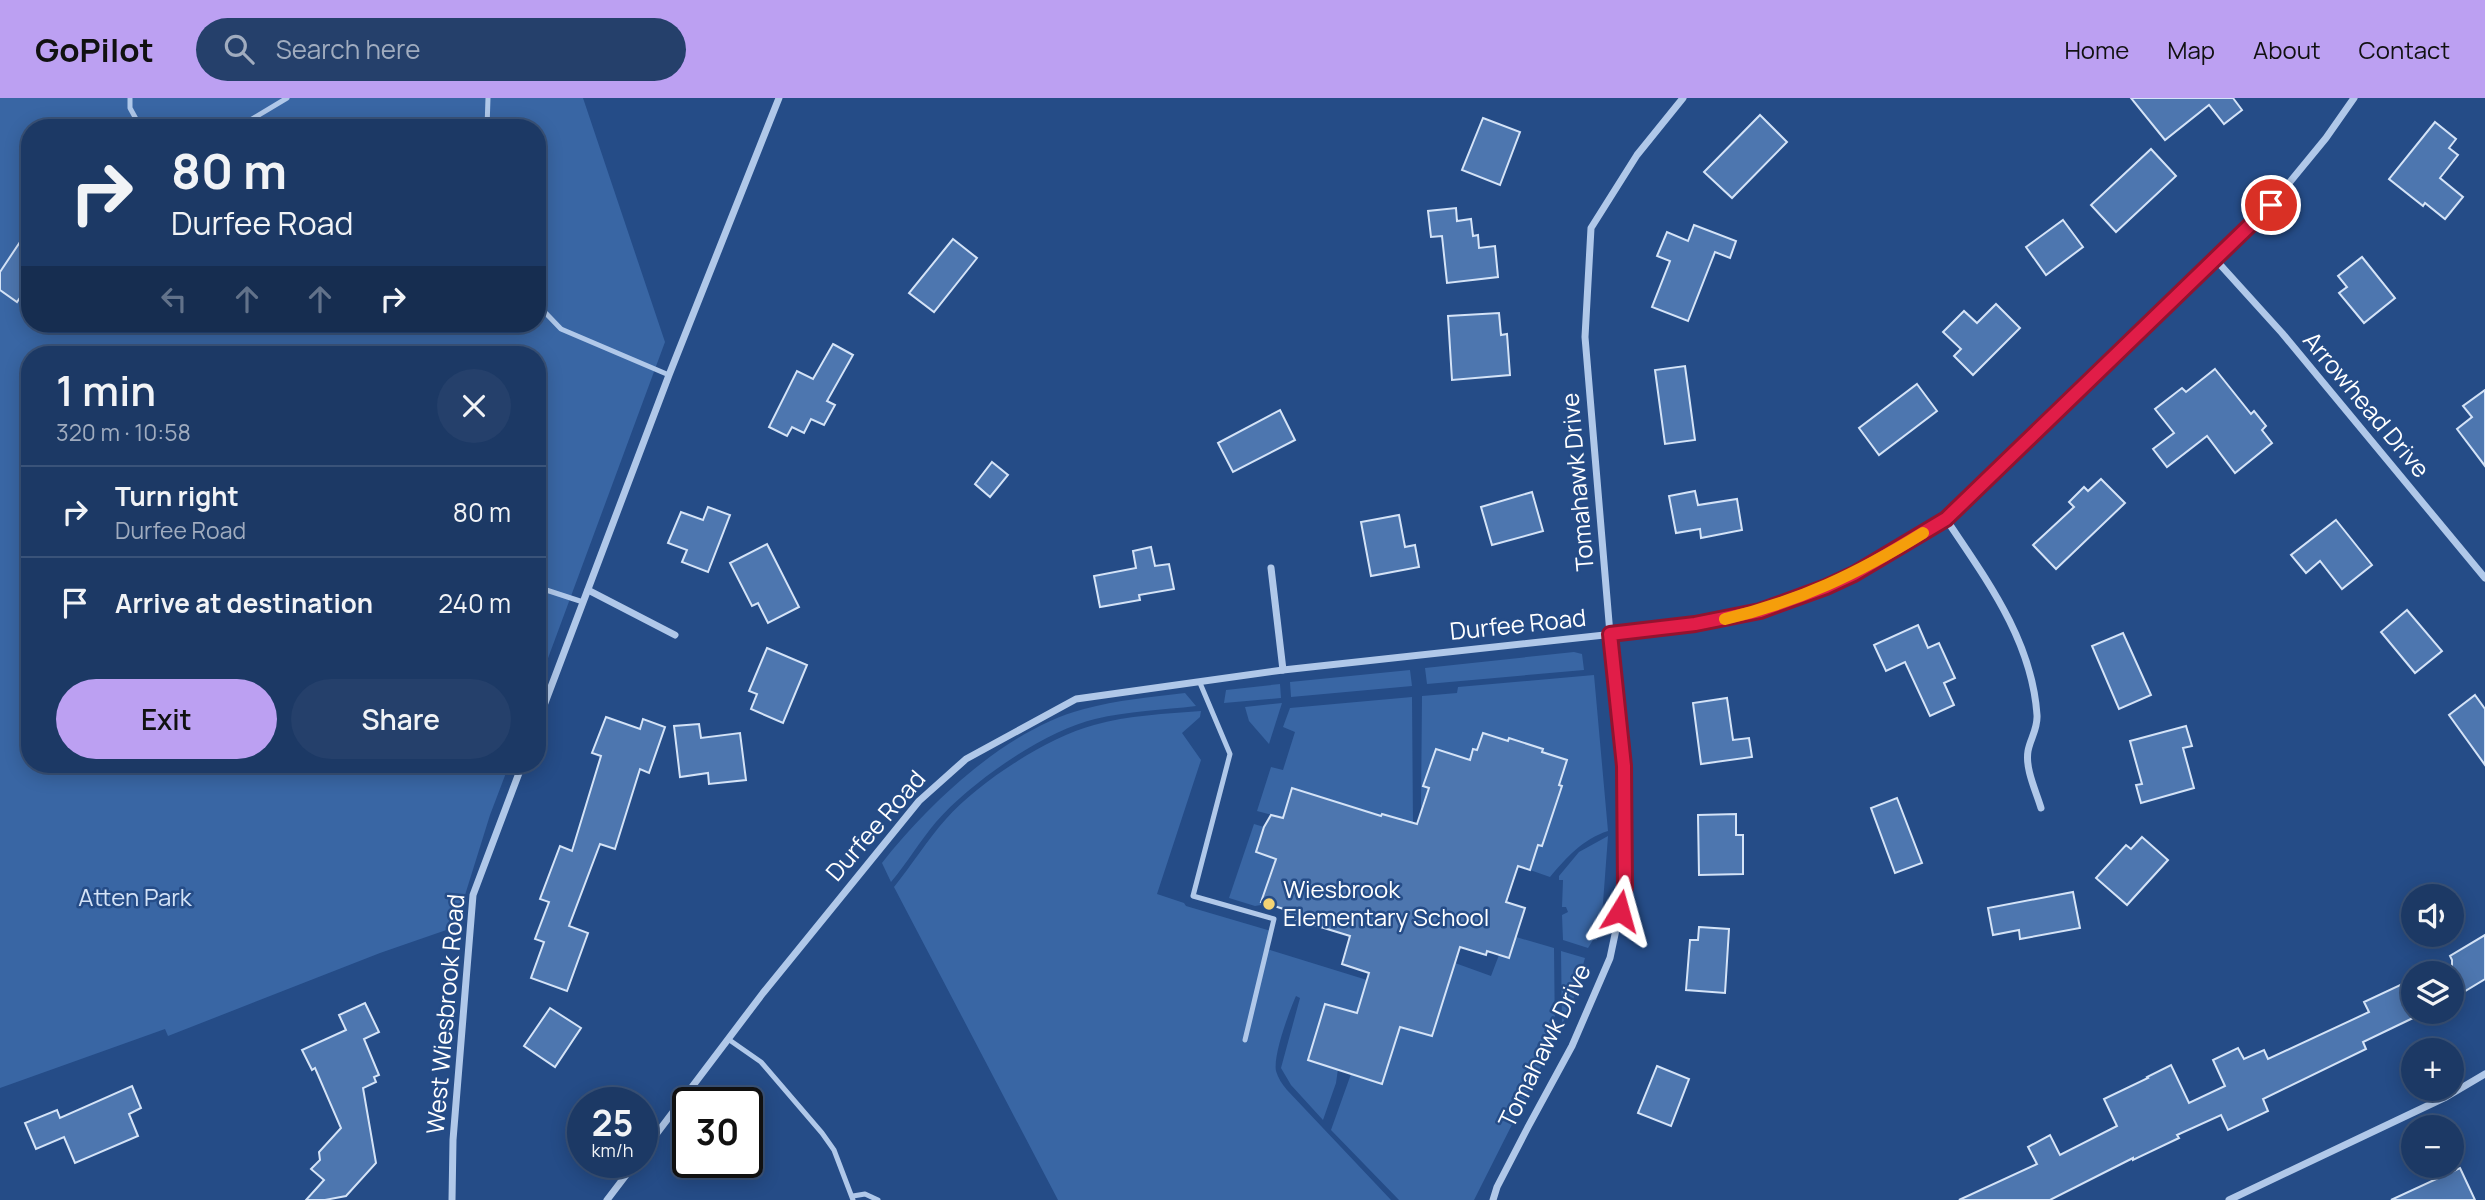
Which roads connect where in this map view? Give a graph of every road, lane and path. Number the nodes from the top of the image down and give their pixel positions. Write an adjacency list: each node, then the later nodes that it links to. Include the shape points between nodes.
1 (130, 98): 7 (lane)
2 (287, 98): 8 (lane)
3 (488, 98): 9 (lane)
4 (779, 98): 12 (street)
5 (1683, 98): 19 (street, Tomahawk Drive, via 1637,155 1591,228 1585,337)
6 (2354, 98): 10 (street, Durfee Road, via 2287,187)
7 (136, 119)
8 (252, 119)
9 (487, 119)
10 (2215, 259): 13 (street, Durfee Road); 15 (street, Arrowhead Drive)
11 (546, 313): 12 (lane, via 561,329)
12 (669, 375): 17 (street)
13 (1946, 519): 19 (street, Durfee Road, via 1854,574 1760,611); 25 (street, via 1997,595 2025,657 2037,715 2028,763)
14 (1270, 568): 21 (street)
15 (2485, 578)
16 (546, 590): 18 (lane)
17 (588, 590): 18 (street); 20 (street)
18 (583, 602): 23 (street)
19 (1610, 634): 21 (street, Durfee Road); 37 (street, Tomahawk Drive, via 1624,766 1623,899 1610,958 1572,1046)
20 (675, 635)
21 (1283, 670): 22 (street, Durfee Road)
22 (1200, 683): 26 (street, Durfee Road, via 1076,699 966,759 893,830); 27 (lane, via 1230,754 1193,896 1275,919)
23 (546, 700)
24 (519, 773): 31 (street, West Wiesbrook Road, via 473,895)
25 (2041, 808)
26 (728, 1039): 29 (street, Durfee Road); 32 (lane, via 761,1062 815,1124 834,1150)
27 (1245, 1040)
28 (2485, 1074): 38 (street)
29 (658, 1132)
30 (624, 1178): 35 (street)
31 (452, 1190): 33 (street); 34 (street, West Wiesbrook Road)
32 (853, 1198): 36 (lane, via 865,1194)
33 (445, 1200)
34 (452, 1200)
35 (607, 1200)
36 (878, 1200)
37 (1493, 1200)
38 (2229, 1200)

